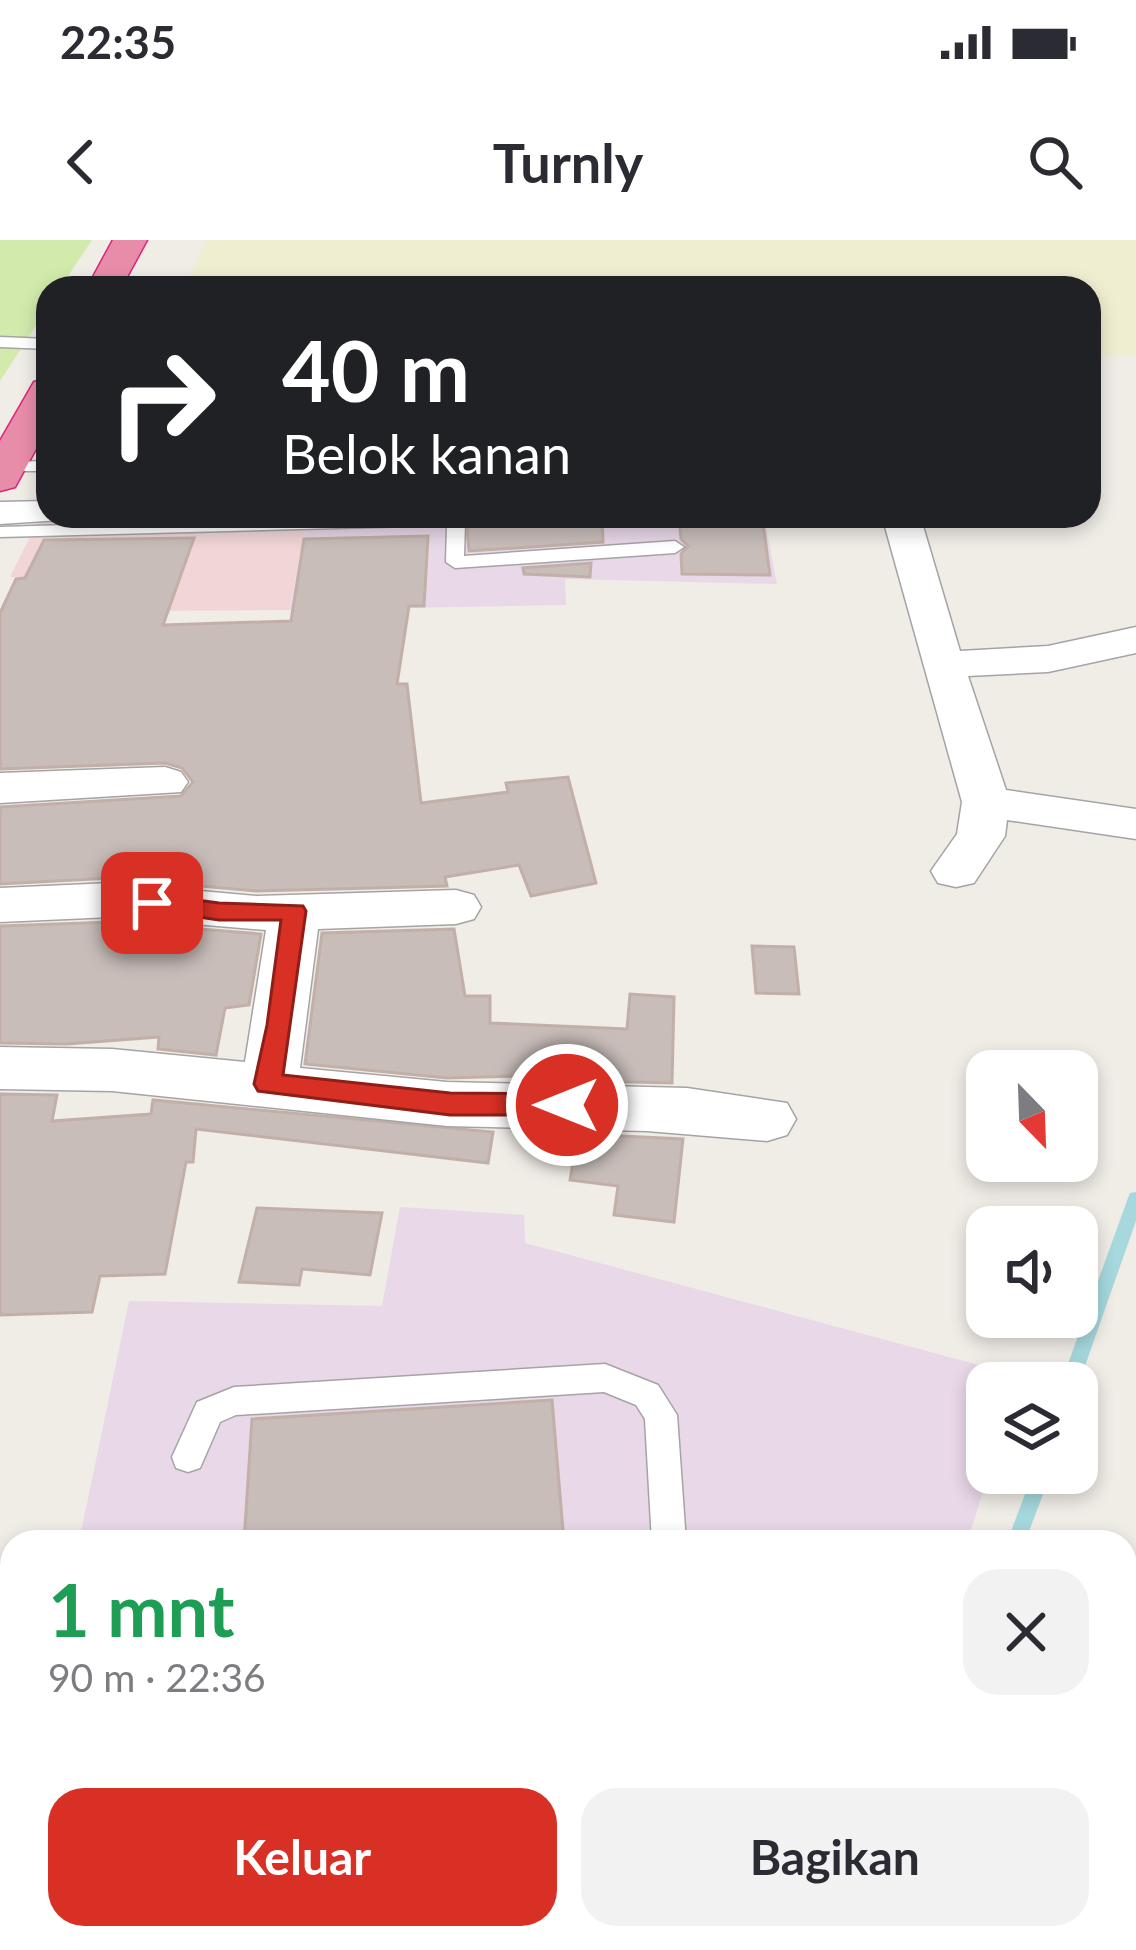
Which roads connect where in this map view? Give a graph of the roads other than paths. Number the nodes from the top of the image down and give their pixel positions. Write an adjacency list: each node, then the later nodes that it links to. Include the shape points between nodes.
1 (130, 240): 2 (highway)
2 (110, 276)
3 (0, 342): 4 (lane)
4 (36, 344)
5 (36, 412): 7 (highway)
6 (36, 468): 7 (lane)
7 (3, 472)
8 (456, 528): 10 (lane, via 454,562)
9 (904, 528): 12 (street)
10 (675, 547)
11 (1136, 640): 12 (street, via 1048,659)
12 (944, 664): 15 (street)
13 (165, 782): 14 (street)
14 (0, 788)
15 (986, 802): 16 (street); 17 (street, via 981,836)
16 (1136, 824)
17 (956, 871)
18 (0, 904): 20 (street, via 112,900)
19 (456, 907): 20 (street)
20 (294, 911): 22 (street)
21 (0, 1068): 22 (street, via 123,1069)
22 (268, 1084): 23 (street, via 450,1104 693,1107)
23 (767, 1119)
24 (188, 1457): 25 (lane, via 208,1412 234,1401 605,1378 647,1395 661,1415)
25 (668, 1530)

